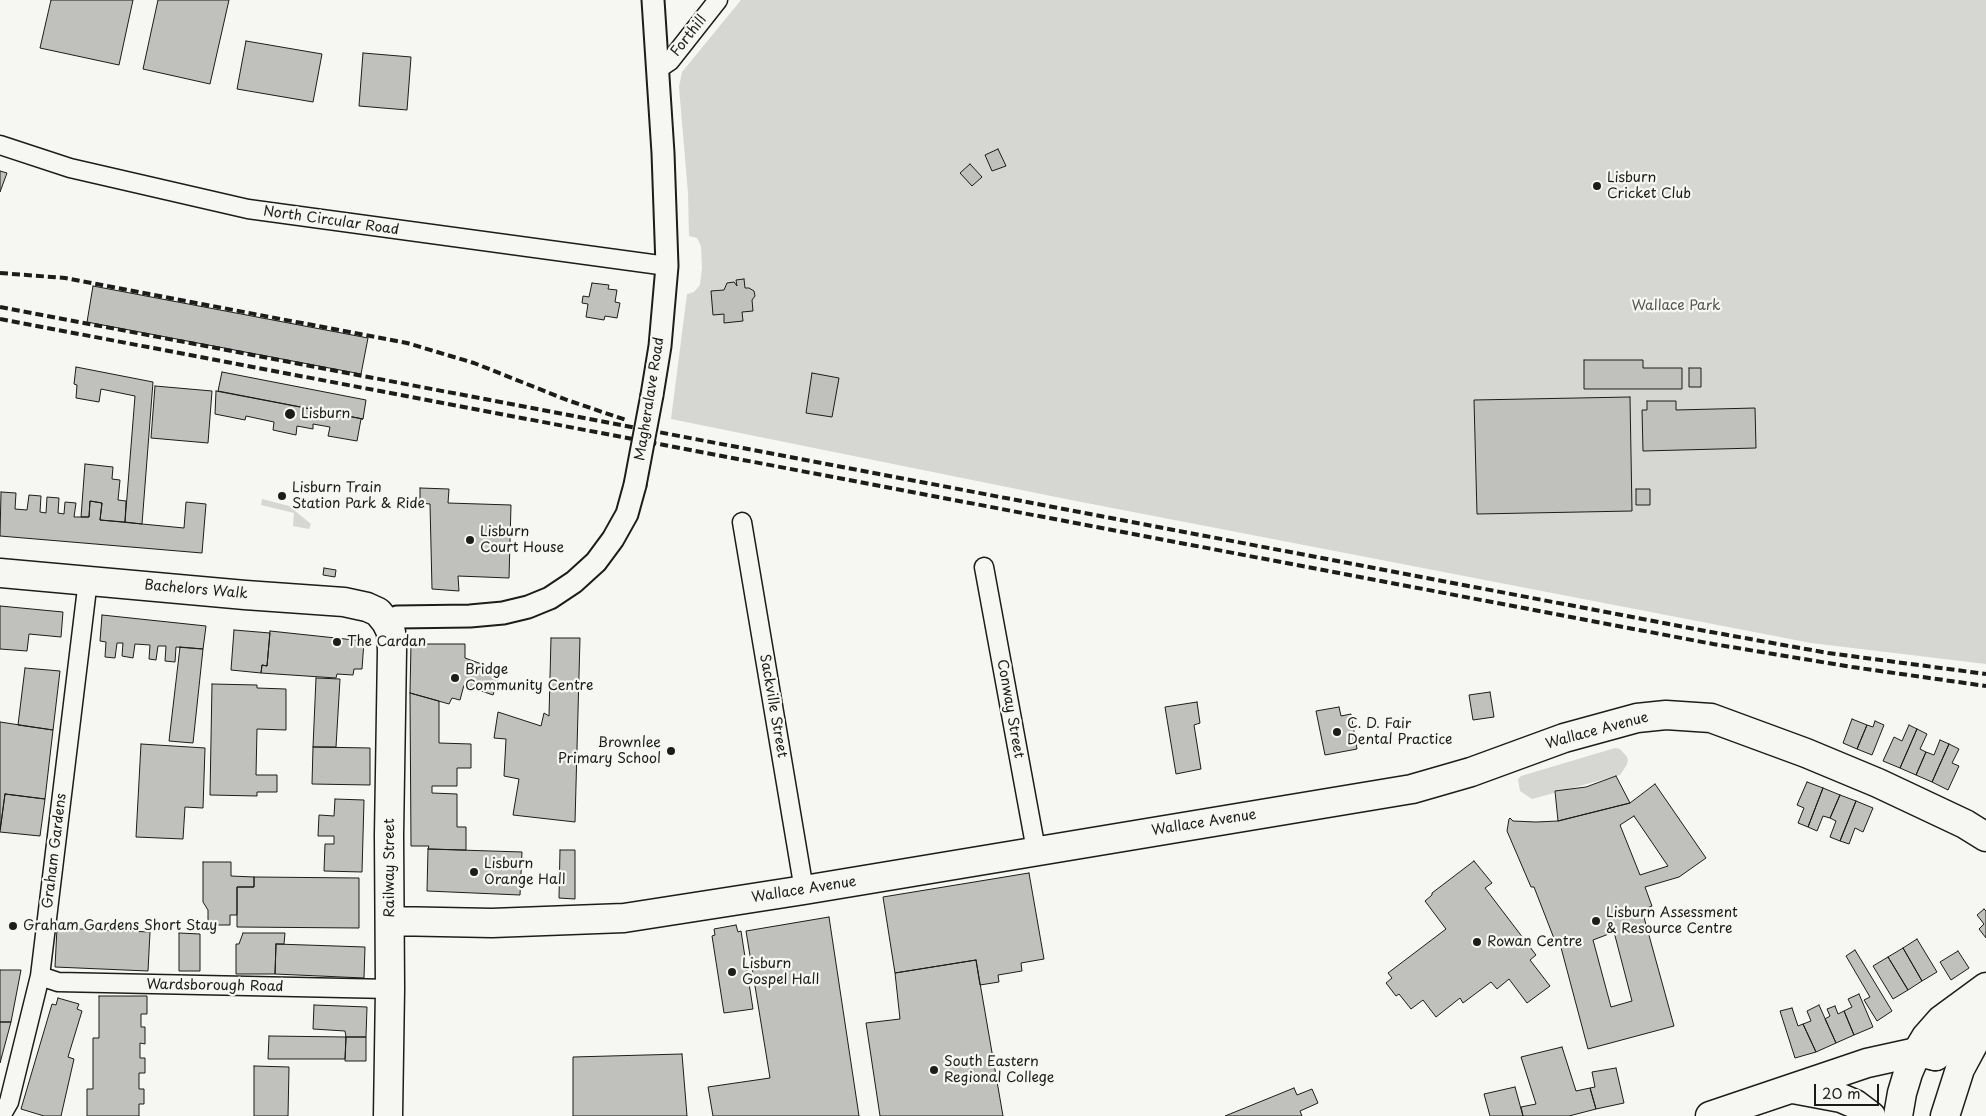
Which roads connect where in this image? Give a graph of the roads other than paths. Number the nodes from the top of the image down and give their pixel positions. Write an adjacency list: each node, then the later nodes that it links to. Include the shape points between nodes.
1 (653, 0): 3 (street, Magheralave Road)
2 (718, 0): 3 (street, Forthill, via 670,61)
3 (658, 69): 5 (street, Magheralave Road)
4 (0, 145): 5 (street, North Circular Road, via 70,168 248,209)
5 (667, 266): 10 (street, Magheralave Road, bridge, via 660,346 635,485 627,514 596,562 550,598 528,607 470,616 397,616)
6 (742, 522): 13 (street, Sackville Street)
7 (984, 567): 12 (street, Conway Street)
8 (0, 573): 9 (main road, Bachelors Walk)
9 (88, 580): 10 (main road, Bachelors Walk, via 344,602 378,612); 15 (street, Graham Gardens)
10 (386, 622): 14 (main road, Railway Street, via 391,632 392,650)
11 (1986, 837): 12 (main road, Wallace Avenue, via 1878,783 1772,740 1711,718 1666,714 1637,718 1564,738 1412,789)
12 (1036, 850): 13 (main road, Wallace Avenue)
13 (804, 890): 14 (main road, Wallace Avenue, via 624,918 492,923)
14 (390, 921): 17 (main road, Railway Street)
15 (40, 976): 17 (street, Wardsborough Road, via 58,982); 23 (street, Graham Gardens, via 9,1102)
16 (1986, 987): 20 (main road, via 1941,1020 1926,1037)
17 (390, 989): 24 (main road, Railway Street)
18 (1986, 1002): 20 (main road)
19 (1986, 1024): 21 (main road)
20 (1926, 1054): 21 (main road); 22 (main road, via 1867,1064); 27 (main road, via 1902,1093)
21 (1960, 1070): 28 (main road)
22 (1792, 1089): 25 (main road); 26 (main road, via 1842,1098)
23 (1, 1116)
24 (388, 1116)
25 (1710, 1116)
26 (1871, 1116)
27 (1898, 1116)
28 (1945, 1116)

